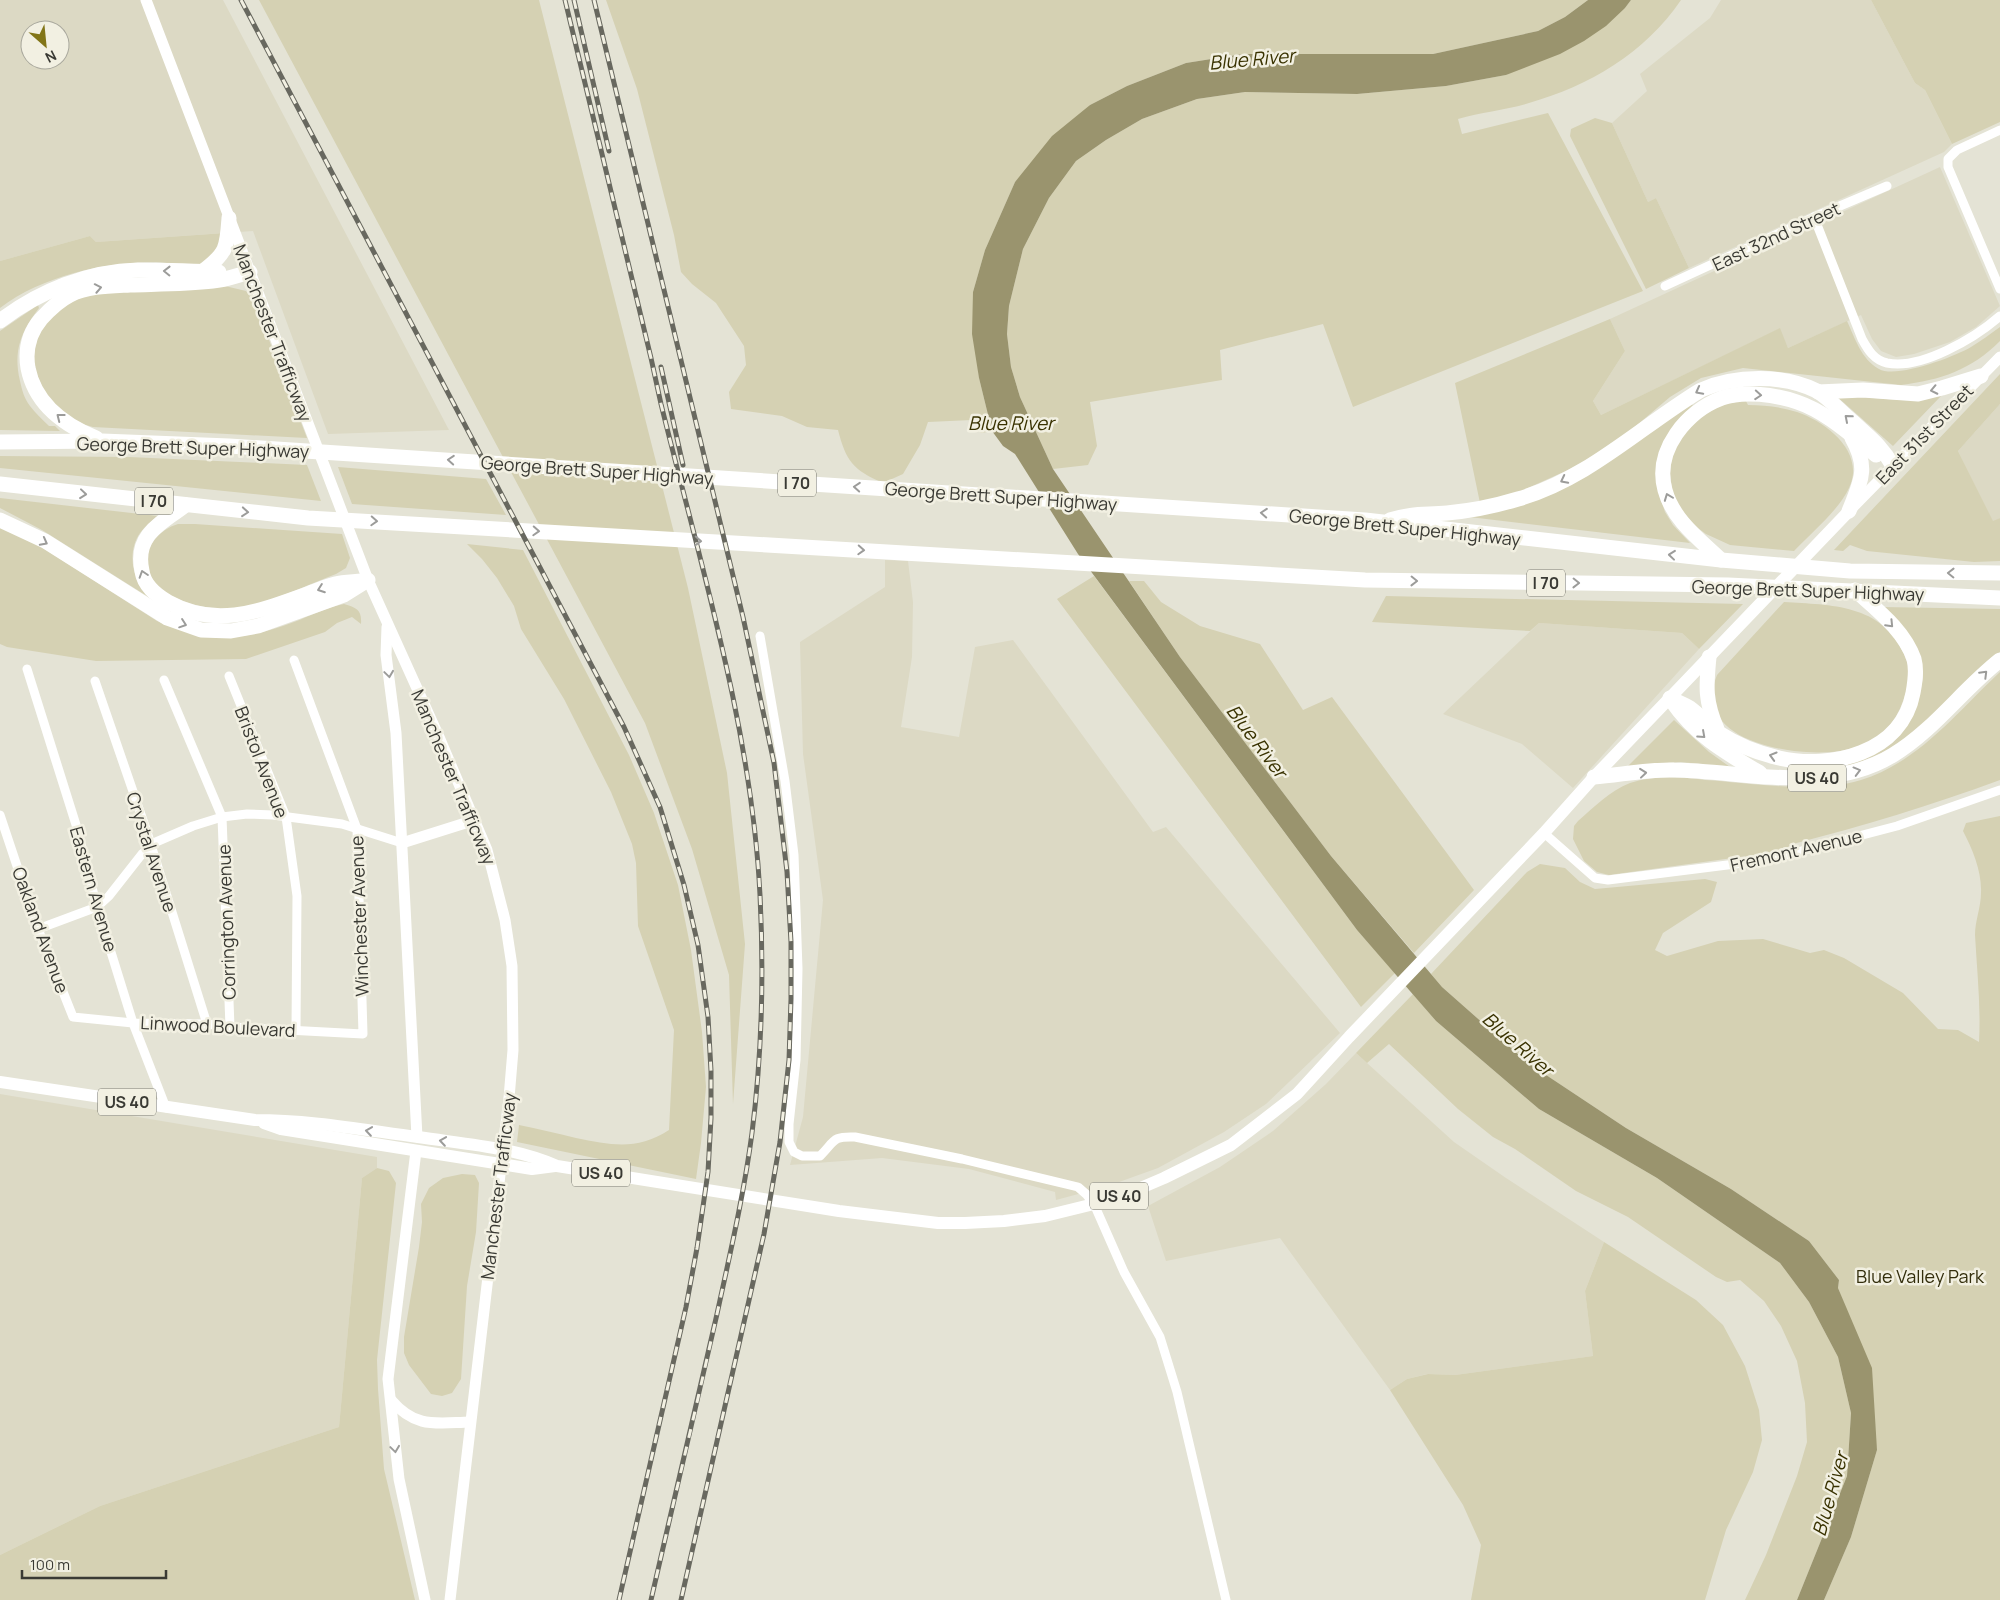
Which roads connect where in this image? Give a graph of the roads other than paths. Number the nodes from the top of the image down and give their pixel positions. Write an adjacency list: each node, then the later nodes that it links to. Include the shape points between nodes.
1 (146, 0): 4 (main road, Manchester Trafficway)
2 (2000, 130): 9 (street, via 1957,150 1948,158 1948,167)
3 (1887, 186): 5 (street, East 32nd Street)
4 (229, 218): 6 (highway, via 227,245); 7 (main road, Manchester Trafficway)
5 (1814, 218): 8 (street, East 32nd Street); 10 (street, via 1862,340 1871,354 1885,363 1903,364 1924,359 1960,345)
6 (203, 272): 7 (highway); 11 (highway, one-way to 11, via 137,270 88,277 34,298)
7 (250, 272): 16 (highway, one-way to 7, via 59,418 32,385 27,348 34,327 51,307 72,294 100,287 215,281); 26 (main road, Manchester Trafficway)
8 (1665, 286)
9 (2000, 289)
10 (2000, 316)
11 (0, 321)
12 (2000, 357): 13 (main road, East 31st Street)
13 (1981, 376): 14 (highway, one-way to 14, via 1918,394 1863,390); 18 (main road, East 31st Street)
14 (1818, 392): 18 (highway, one-way to 14, via 1883,449); 23 (highway, one-way to 23, via 1776,380 1733,380 1716,384 1685,400 1593,465 1543,491 1486,507 1448,513 1409,514)
15 (1852, 436): 18 (highway); 21 (highway, US 40, via 1862,466 1862,480); 24 (highway, one-way to 15, via 1682,522 1664,489 1666,454 1678,429 1696,413 1722,398 1744,394 1798,402 1823,414)
16 (102, 441): 17 (highway, George Brett Super Highway / I 70); 23 (highway, George Brett Super Highway / I 70, one-way to 16, via 229,446)
17 (0, 442)
18 (1893, 466): 21 (main road, East 31st Street)
19 (0, 484): 20 (highway, George Brett Super Highway / I 70, one-way to 20)
20 (186, 505): 26 (highway, one-way to 20, via 335,584 241,615 203,614 175,605 148,586 140,560 142,545 152,530); 27 (highway, George Brett Super Highway / I 70, one-way to 27, via 308,518 1365,580)
21 (1849, 511): 31 (main road, US 40)
22 (0, 520): 26 (highway, one-way to 26, via 44,541 167,618 201,630 231,631 258,626 344,595)
23 (1384, 522): 24 (highway, George Brett Super Highway / I 70, one-way to 23)
24 (1720, 560): 25 (highway, George Brett Super Highway / I 70, one-way to 24, via 1850,571)
25 (2000, 573)
26 (368, 580): 29 (main road, Manchester Trafficway)
27 (1855, 590): 28 (highway, George Brett Super Highway / I 70); 39 (highway, one-way to 39, via 1907,643 1915,661 1911,703 1900,724 1886,739 1865,752 1838,760 1813,762 1747,749)
28 (2000, 598)
29 (388, 625): 46 (main road, Manchester Trafficway); 49 (main road, one-way to 49, via 386,655 396,733)
30 (760, 636): 65 (street, via 786,781 794,855 798,978 796,1060 789,1124 789,1142 794,1152 802,1156 820,1156 839,1136 855,1137 1078,1187)
31 (1709, 657): 38 (main road, US 40); 39 (highway, via 1706,690 1710,712)
32 (294, 660): 47 (street, Winchester Avenue)
33 (2000, 660): 40 (highway, US 40, one-way to 33, via 1810,778 1838,776 1865,769 1910,744)
34 (27, 669): 51 (street, Eastern Avenue, via 77,828)
35 (229, 676): 45 (street, Bristol Avenue)
36 (164, 680): 44 (street)
37 (95, 681): 50 (street, Crystal Avenue)
38 (1670, 698): 39 (highway, via 1690,708); 40 (highway, one-way to 40, via 1704,739); 41 (main road, US 40)
39 (1719, 733)
40 (1763, 776): 41 (highway, US 40, one-way to 40, via 1671,770)
41 (1594, 778): 48 (main road, US 40)
42 (2000, 790): 48 (street, Fremont Avenue, via 1897,826 1767,860 1608,880 1595,878)
43 (0, 815): 52 (street, Oakland Avenue)
44 (222, 817): 45 (street, via 247,814); 50 (street); 56 (street, Corrington Avenue)
45 (286, 817): 47 (street); 57 (street, Bristol Avenue, via 297,896)
46 (475, 820): 49 (main road); 67 (main road, Manchester Trafficway, via 496,879 505,920 512,966 513,1050)
47 (357, 829): 49 (street); 58 (street, Winchester Avenue)
48 (1544, 833): 65 (main road, US 40, via 1297,1094 1231,1144 1164,1178)
49 (402, 843): 62 (main road)
50 (151, 845): 51 (street); 55 (street, Crystal Avenue)
51 (97, 907): 52 (street); 54 (street, Eastern Avenue)
52 (38, 929): 53 (street, Oakland Avenue)
53 (73, 1017): 54 (street, Linwood Boulevard)
54 (133, 1022): 55 (street, Linwood Boulevard); 60 (street, Eastern Avenue)
55 (207, 1024): 56 (street, Linwood Boulevard)
56 (230, 1027): 57 (street, Linwood Boulevard)
57 (296, 1030): 58 (street, Linwood Boulevard)
58 (362, 1034)
59 (0, 1082): 60 (main road, US 40)
60 (166, 1108): 61 (main road, US 40)
61 (255, 1120): 62 (main road, US 40, one-way to 61, via 292,1120); 63 (main road, US 40, via 281,1129)
62 (417, 1137): 64 (main road, US 40, one-way to 62, via 468,1144)
63 (416, 1151): 64 (main road, US 40, via 466,1159); 66 (main road, via 388,1379)
64 (533, 1162): 65 (main road, US 40, via 839,1211 938,1223 1004,1221 1045,1216)
65 (1094, 1204): 70 (street, via 1124,1272 1160,1337 1177,1392)
66 (391, 1400): 67 (main road, via 402,1413 414,1420); 68 (main road, one-way to 68, via 400,1479)
67 (470, 1422): 69 (main road, Manchester Trafficway)
68 (425, 1600)
69 (450, 1600)
70 (1226, 1600)

